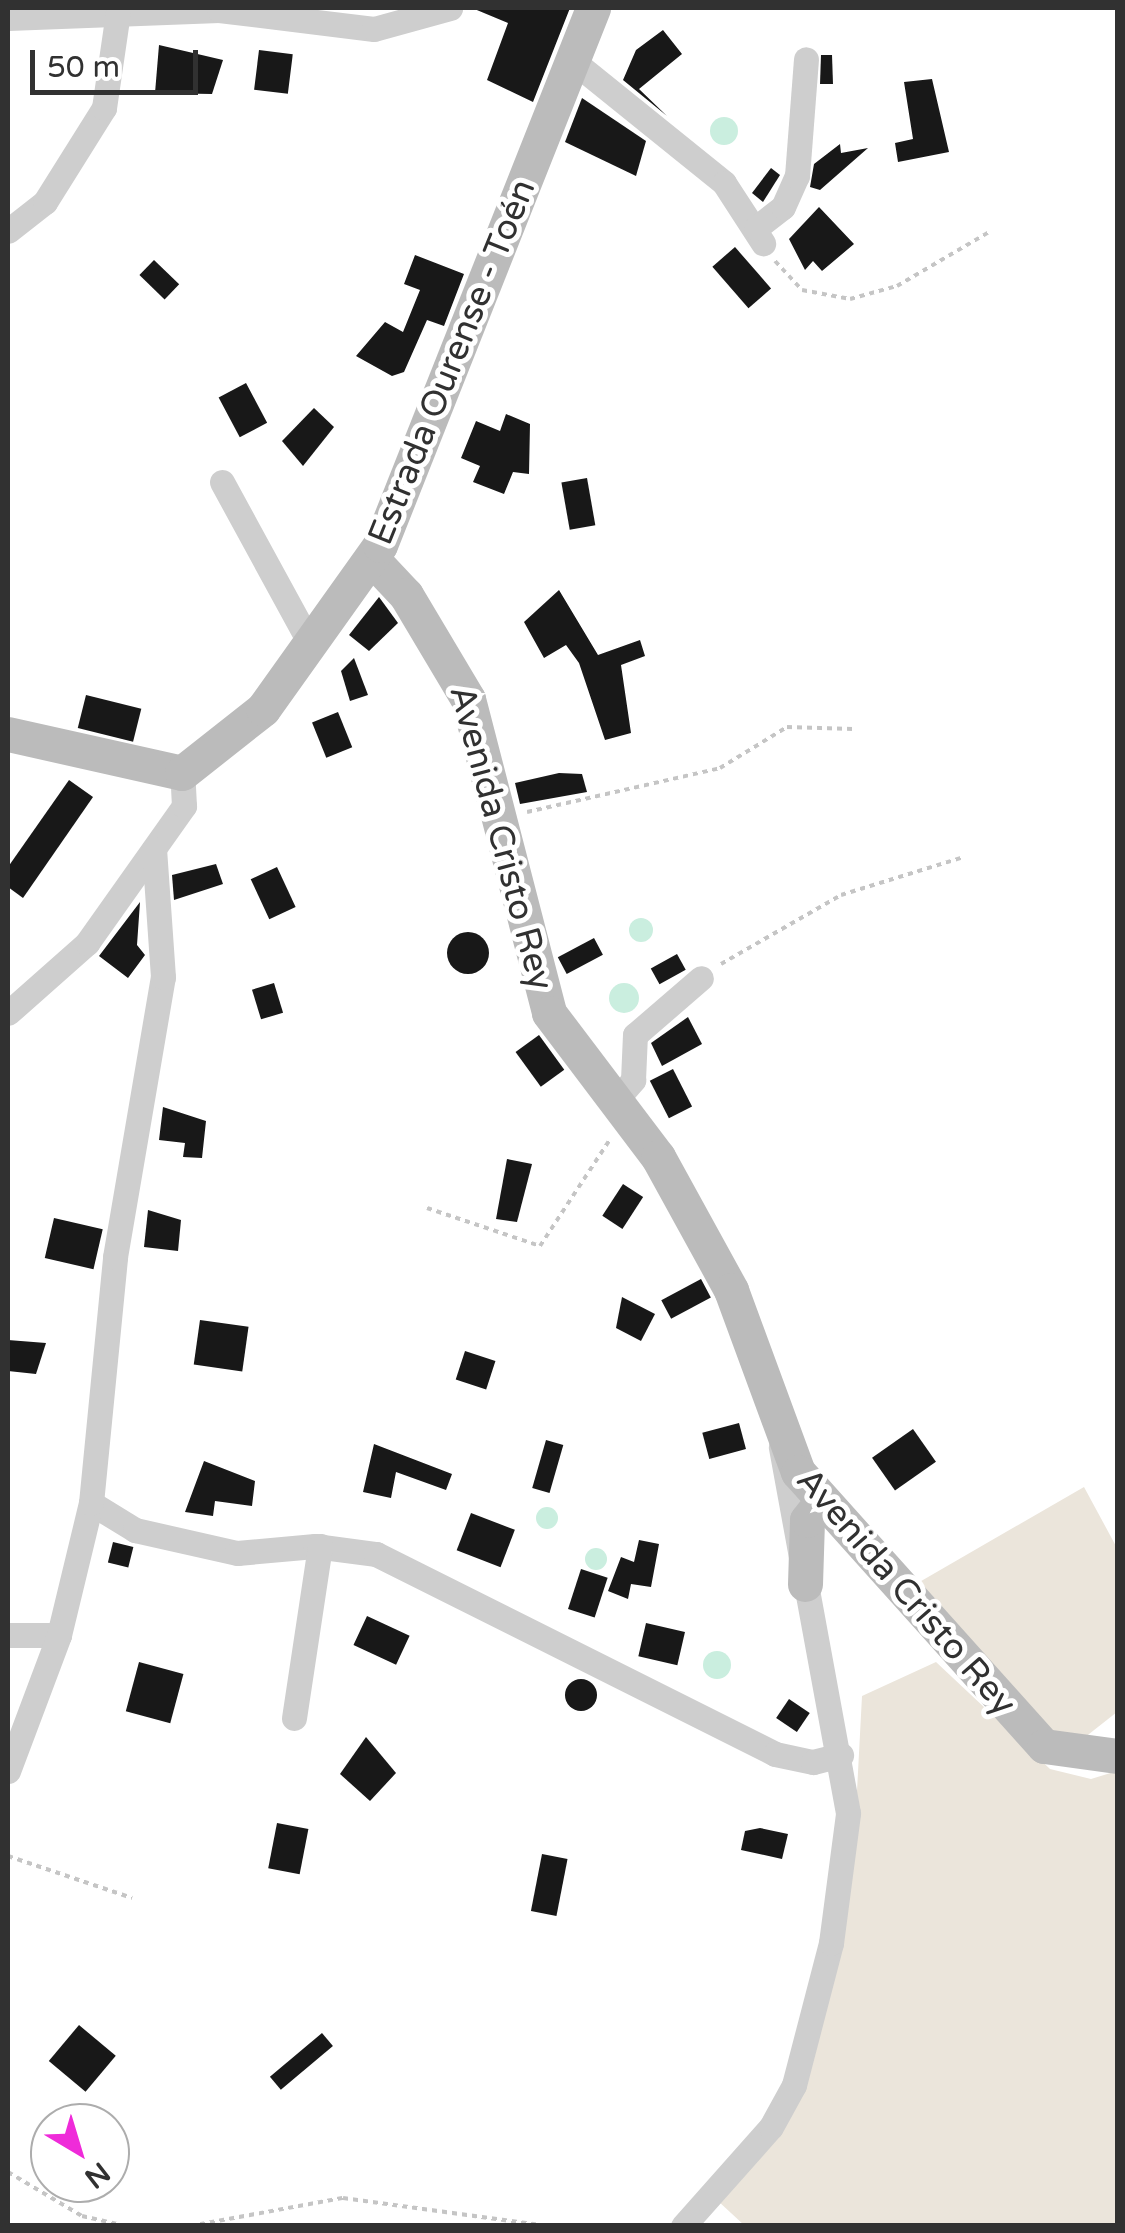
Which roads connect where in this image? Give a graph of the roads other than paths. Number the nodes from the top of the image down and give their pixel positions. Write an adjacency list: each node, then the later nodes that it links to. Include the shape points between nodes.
1 (450, 8): 4 (street, via 390,28)
2 (593, 8): 7 (street, Estrada Ourense - Toén)
3 (118, 12): 4 (street); 5 (street); 8 (street, via 104,108 46,202)
4 (265, 15)
5 (8, 18)
6 (806, 59): 7 (street, via 797,176 783,208 760,235 724,183)
7 (573, 61): 10 (street, Estrada Ourense - Toén)
8 (8, 231)
9 (222, 482): 11 (street)
10 (373, 560): 11 (street, Estrada Ourense - Toén); 17 (street, Avenida Cristo Rey, via 461,682 539,988)
11 (310, 645): 13 (street, Estrada Ourense - Toén, via 232,741)
12 (8, 734): 13 (street)
13 (182, 773): 14 (street, via 184,806)
14 (154, 849): 16 (street, via 73,960); 20 (street, via 163,978 115,1257)
15 (701, 978): 17 (street, via 634,1034 633,1080)
16 (8, 1012)
17 (623, 1111): 18 (street, Avenida Cristo Rey, via 731,1290)
18 (780, 1437): 19 (street, Avenida Cristo Rey); 22 (street)
19 (822, 1501): 22 (street, via 807,1520); 27 (street, Avenida Cristo Rey, via 1044,1746)
20 (91, 1503): 21 (street, via 135,1530 237,1553); 24 (street)
21 (320, 1546): 25 (street); 26 (street, via 384,1557 775,1754 813,1762)
22 (805, 1584): 26 (street)
23 (8, 1635): 24 (street)
24 (60, 1635): 28 (street)
25 (294, 1718)
26 (841, 1756): 29 (street, via 848,1813 806,2049 771,2127)
27 (1118, 1756)
28 (8, 1771)
29 (683, 2226)

